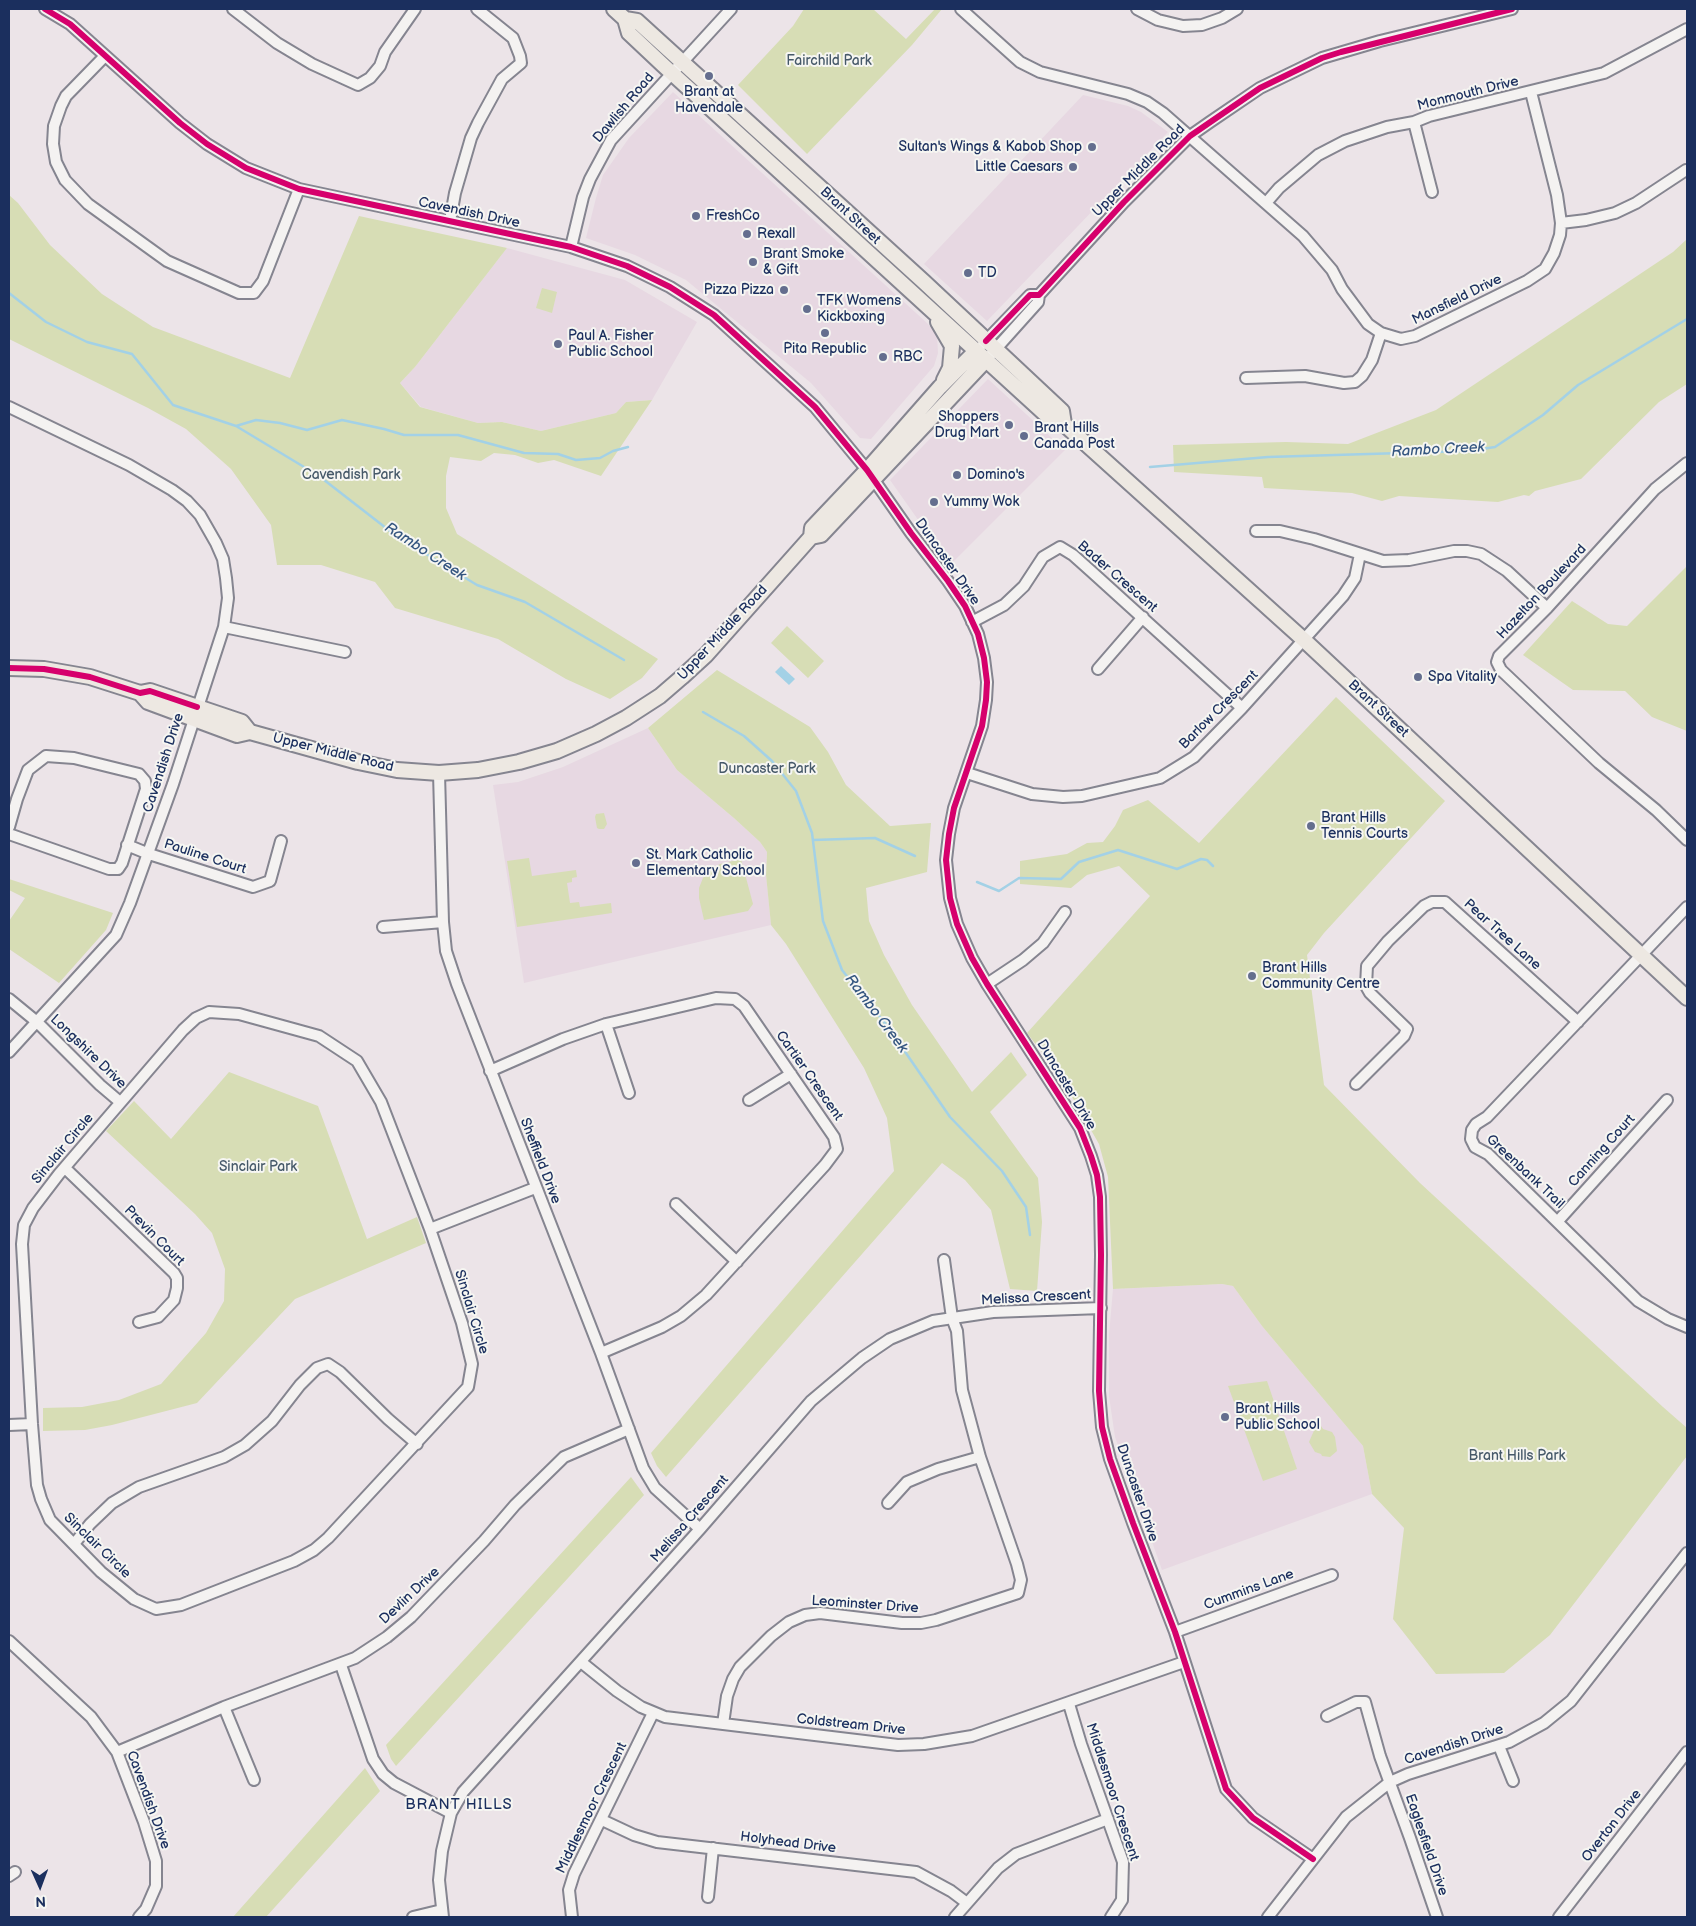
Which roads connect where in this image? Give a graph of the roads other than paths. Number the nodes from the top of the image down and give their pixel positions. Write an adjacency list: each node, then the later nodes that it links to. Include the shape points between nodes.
1 (45, 9): 13 (street, Cavendish Drive, via 70,24)
2 (233, 9): 3 (street, via 284,47 358,85 370,78 380,66)
3 (415, 9)
4 (477, 9): 23 (street, via 513,38 521,63 502,79 471,138)
5 (614, 9): 11 (main road, Brant Street)
6 (731, 9): 14 (street, Dawlish Road)
7 (962, 9): 18 (street, via 1020,62 1040,72 1128,94 1147,102)
8 (1137, 9): 9 (street, via 1158,20 1183,26 1202,25)
9 (1237, 9)
10 (1512, 9): 18 (street, Upper Middle Road, via 1322,58 1260,88)
11 (625, 18): 14 (main road, Brant Street, via 637,21); 15 (main road, Brant Street, via 629,33)
12 (1687, 29): 16 (street, Monmouth Drive, via 1604,73)
13 (105, 56): 20 (street, Cavendish Drive, via 207,144 246,168); 20 (street, via 66,96 61,106 54,126 56,162 64,180 88,204 167,261 239,294 254,293 263,281)
14 (682, 61): 15 (street, Dawlish Road); 28 (main road, Brant Street)
15 (671, 72): 25 (street, Dawlish Road, via 611,140 600,159 583,197); 26 (main road, Brant Street)
16 (1531, 92): 17 (street, Monmouth Drive); 24 (street, Mansfield Drive)
17 (1414, 122): 21 (street); 22 (street, Monmouth Drive, via 1345,141 1318,155)
18 (1190, 136): 22 (street); 28 (street, Upper Middle Road, via 1124,202 1039,295 1038,302)
19 (1686, 170): 24 (street, via 1615,213)
20 (299, 189): 23 (street, Cavendish Drive)
21 (1432, 192)
22 (1266, 203): 27 (street, via 1313,248 1368,324)
23 (450, 221): 25 (street, Cavendish Drive)
24 (1561, 223): 27 (street, Mansfield Drive, via 1554,253 1545,269 1526,281 1415,336 1401,338)
25 (570, 247): 33 (street, Cavendish Drive, via 633,269 670,287 714,315 815,407)
26 (931, 309): 28 (main road, Brant Street); 30 (main road, via 952,346 950,368)
27 (1381, 333): 29 (street, via 1372,360 1355,382 1305,376)
28 (986, 350): 30 (main road, Upper Middle Road); 33 (main road, Upper Middle Road); 40 (main road, Brant Street, via 1062,411 1064,424)
29 (1246, 378)
30 (940, 387): 33 (main road, Upper Middle Road)
31 (9, 407): 39 (street, Cavendish Drive, via 129,465 172,490 200,515 222,559 228,598)
32 (1687, 463): 36 (street, Hazelton Boulevard, via 1655,490)
33 (870, 475): 38 (street, Duncaster Drive, via 948,581); 46 (main road, Upper Middle Road, via 821,535 812,537 706,655 660,696 626,718 557,751 478,770)
34 (1256, 531): 35 (street, via 1280,531)
35 (1360, 554): 36 (street, via 1383,561 1409,560 1454,551 1481,554 1507,572); 40 (street, Barlow Crescent, via 1350,588)
36 (1547, 608): 50 (street, Hazelton Boulevard, via 1499,656 1497,662 1501,670 1599,763)
37 (1142, 617): 38 (street, Bader Crescent, via 1060,547 1043,557 1024,586 1004,605); 43 (street); 44 (street, Bader Crescent)
38 (972, 622): 47 (street, Duncaster Drive, via 984,658 986,700 982,726)
39 (224, 627): 41 (street); 45 (street, Cavendish Drive)
40 (1304, 640): 44 (street, Barlow Crescent); 58 (main road, Brant Street)
41 (345, 652)
42 (9, 668): 45 (main road, Upper Middle Road, via 90,677 140,693 148,702)
43 (1098, 669)
44 (1242, 708): 47 (street, Barlow Crescent, via 1194,757 1160,778 1123,787 1063,797 1032,794)
45 (195, 713): 46 (main road, Upper Middle Road, via 237,734 250,732 397,770); 53 (street, Cavendish Drive)
46 (439, 772): 56 (street, Sheffield Drive)
47 (967, 773): 59 (street, Duncaster Drive, via 954,808 946,860 957,924)
48 (9, 827): 52 (street, Cavendish Drive, via 28,770 46,756 74,758 139,774 145,780 146,789)
49 (9, 834): 52 (street, Cavendish Drive, via 109,869 118,869)
50 (1687, 840)
51 (281, 841): 53 (street, Pauline Court, via 270,881 253,887)
52 (127, 845): 53 (street)
53 (148, 854): 62 (street, Cavendish Drive, via 116,935)
54 (1687, 907): 58 (street)
55 (1066, 912): 59 (street, via 1043,943)
56 (443, 922): 57 (street); 66 (street, Sheffield Drive, via 446,951)
57 (383, 927)
58 (1642, 955): 60 (main road, Brant Street); 63 (street, Greenbank Trail)
59 (987, 984): 80 (street, Duncaster Drive, via 1080,1128 1091,1156 1100,1198)
60 (1687, 998)
61 (9, 999): 62 (street, Longshire Drive)
62 (37, 1022): 65 (street, Cavendish Drive); 72 (street, Longshire Drive)
63 (1578, 1022): 68 (street, Pear Tree Lane, via 1445,902 1432,902 1388,941 1367,966 1366,986 1370,993 1407,1029 1404,1036); 76 (street, Greenbank Trail, via 1487,1117 1476,1124 1471,1139)
64 (606, 1024): 66 (street, Cartier Crescent); 67 (street, Cartier Crescent, via 716,998 735,999 744,1006); 69 (street)
65 (9, 1052)
66 (490, 1071): 74 (street, Sheffield Drive)
67 (791, 1074): 70 (street); 79 (street, Cartier Crescent, via 834,1137 837,1149)
68 (1356, 1084)
69 (630, 1093)
70 (748, 1100)
71 (1667, 1100): 76 (street, Canning Court)
72 (120, 1102): 73 (street, Sinclair Circle); 77 (street, Sinclair Circle, via 183,1030 209,1012 239,1014 319,1036 356,1061 381,1102)
73 (65, 1168): 82 (street, Previn Court, via 177,1278 174,1300 158,1317); 85 (street, Sinclair Circle, via 33,1208 24,1225 22,1244)
74 (535, 1188): 77 (street); 84 (street, Sheffield Drive)
75 (676, 1204): 79 (street)
76 (1558, 1221): 83 (street, Greenbank Trail, via 1638,1301)
77 (430, 1229): 88 (street, Sinclair Circle, via 462,1323 472,1364 468,1387)
78 (944, 1260): 81 (street, Leominster Drive)
79 (737, 1262): 84 (street, Cartier Crescent, via 681,1316)
80 (1101, 1308): 81 (street, Melissa Crescent, via 993,1312); 95 (street, Duncaster Drive, via 1099,1391 1102,1427 1110,1459)
81 (952, 1318): 89 (street, Leominster Drive, via 957,1331 962,1390); 91 (street, Melissa Crescent, via 933,1321 890,1339 836,1378)
82 (139, 1322)
83 (1687, 1327)
84 (601, 1353): 87 (street, Sheffield Drive)
85 (32, 1424): 86 (street); 92 (street, Sinclair Circle, via 41,1499 50,1520)
86 (9, 1425)
87 (629, 1429): 91 (street, Sheffield Drive, via 643,1468 655,1488); 99 (street, Devlin Drive, via 564,1457 520,1499 411,1618)
88 (417, 1444): 92 (street, Sinclair Circle, via 314,1550 294,1561 180,1605 156,1609 134,1599); 92 (street, via 328,1364 317,1368 272,1421 245,1445 224,1457 138,1487 112,1503)
89 (980, 1457): 90 (street, via 908,1482); 104 (street, Leominster Drive, via 1017,1564 1021,1580 1018,1593 921,1624 820,1613 788,1622 740,1667 733,1679)
90 (888, 1503)
91 (700, 1529): 97 (street, Melissa Crescent)
92 (74, 1544)
93 (1687, 1553): 105 (street, Cavendish Drive, via 1572,1700 1544,1723)
94 (1332, 1575): 95 (street, Cummins Lane)
95 (1175, 1632): 98 (street, Duncaster Drive)
96 (9, 1641): 106 (street, Cavendish Drive, via 91,1717)
97 (581, 1662): 102 (street, Coldstream Drive, via 617,1691); 111 (street, Melissa Crescent, via 463,1792)
98 (1184, 1662): 100 (street, Coldstream Drive); 115 (street, Duncaster Drive, via 1226,1789 1253,1818)
99 (340, 1664): 101 (street, Devlin Drive); 111 (street, via 373,1760 383,1774)
100 (1069, 1704): 104 (street, Coldstream Drive, via 972,1736 924,1744 898,1745); 113 (street, Middlesmoor Crescent)
101 (224, 1707): 106 (street, Devlin Drive); 108 (street)
102 (653, 1713): 104 (street, Coldstream Drive); 112 (street, Middlesmoor Crescent)
103 (1328, 1716): 110 (street, Eaglesfield Drive, via 1356,1702 1365,1702)
104 (723, 1724)
105 (1498, 1746): 109 (street); 110 (street, Cavendish Drive)
106 (117, 1752): 119 (street, Cavendish Drive, via 156,1861 156,1886)
107 (1687, 1752): 126 (street, Overton Drive)
108 (254, 1780)
109 (1513, 1781)
110 (1390, 1782): 115 (street, Cavendish Drive, via 1346,1817); 125 (street, Eaglesfield Drive)
111 (451, 1813): 118 (street, Melissa Crescent, via 439,1880)
112 (602, 1820): 114 (street, Holyhead Drive, via 657,1842); 121 (street, Middlesmoor Crescent, via 581,1858 569,1890)
113 (1108, 1820): 117 (street, via 1016,1854 998,1868); 123 (street, Middlesmoor Crescent, via 1123,1869 1122,1900)
114 (713, 1848): 116 (street); 117 (street, Holyhead Drive, via 916,1872)
115 (1313, 1859): 124 (street, Cavendish Drive)
116 (708, 1897)
117 (967, 1903): 122 (street)
118 (442, 1914): 120 (street)
119 (139, 1917)
120 (413, 1917)
121 (572, 1917)
122 (955, 1917)
123 (1111, 1917)
124 (1268, 1917)
125 (1436, 1917)
126 (1559, 1917)

